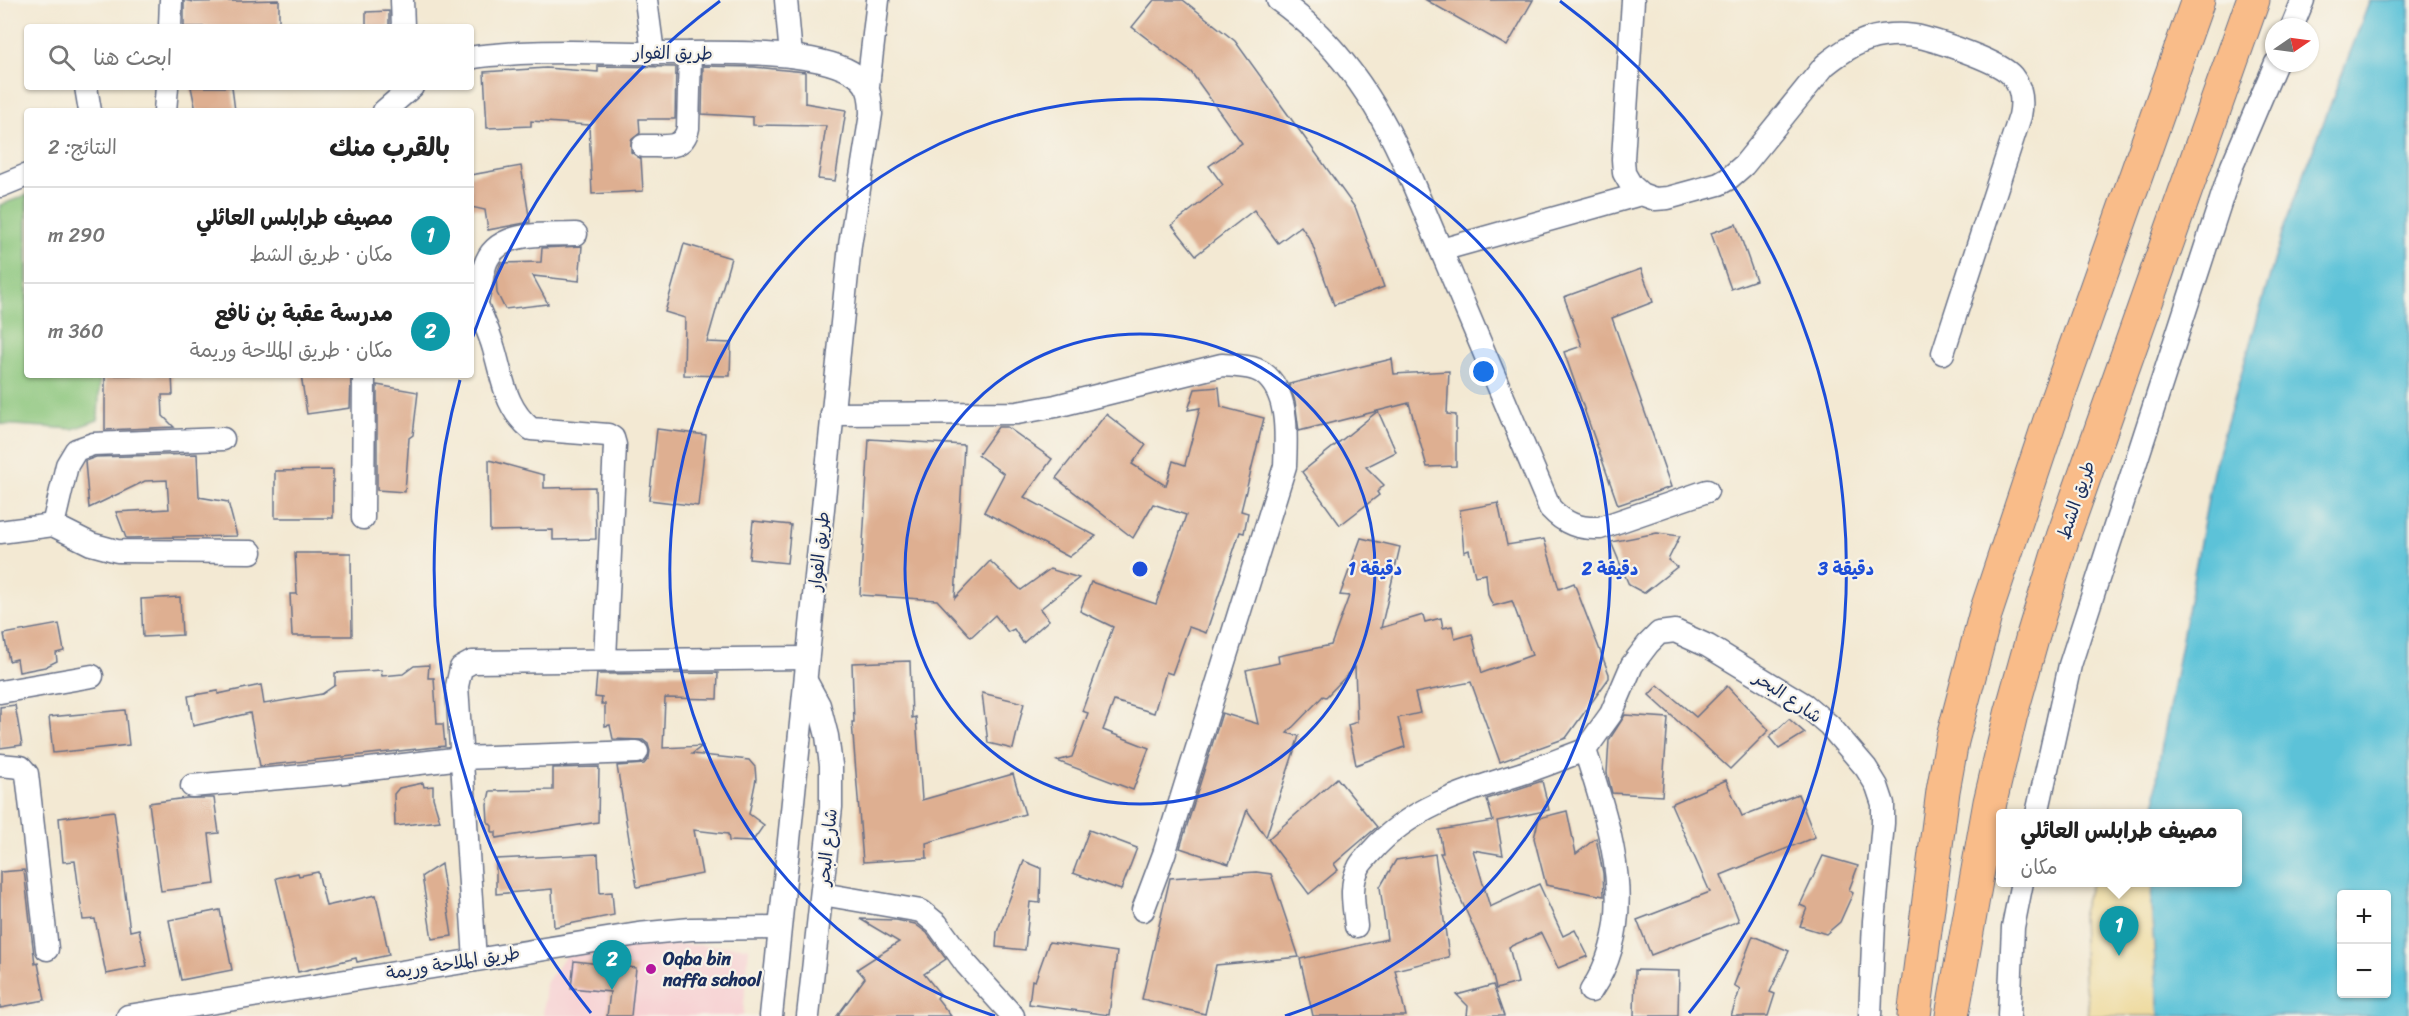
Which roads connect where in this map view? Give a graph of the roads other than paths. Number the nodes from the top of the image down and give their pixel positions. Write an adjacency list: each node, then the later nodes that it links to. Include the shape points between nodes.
1 (171, 0): 12 (street)
2 (402, 0): 13 (street)
3 (646, 0): 15 (street)
4 (786, 0): 16 (street)
5 (878, 0): 19 (street, طريق الفوار)
6 (1278, 0): 31 (street, via 1333,49 1371,97 1397,146)
7 (1633, 0): 29 (street, via 1623,159 1628,179)
8 (2198, 0): 66 (highway, via 1986,612 1943,791)
9 (2253, 0): 67 (highway, طريق الشط, via 2062,537 1990,802)
10 (2303, 0): 11 (street)
11 (2296, 18)
12 (170, 24)
13 (403, 24)
14 (690, 53): 15 (street, طريق الفوار); 16 (street, طريق الفوار); 26 (street, via 686,138 681,144)
15 (653, 54): 17 (street, طريق الفوار, via 577,50)
16 (790, 56): 19 (street, طريق الفوار, via 838,66)
17 (474, 58)
18 (2272, 72): 52 (street, via 2232,166 2073,654)
19 (868, 86): 35 (street, طريق الفوار, via 871,114 850,245)
20 (86, 90): 23 (street)
21 (167, 90): 24 (street)
22 (405, 90): 25 (street)
23 (90, 108)
24 (165, 108)
25 (387, 108)
26 (643, 146)
27 (24, 176): 28 (street)
28 (0, 186)
29 (1641, 194): 31 (street); 33 (street, via 1654,199 1668,198 1728,179 1744,165 1825,64 1860,41 1892,35 1923,38 2004,68 2022,94 2020,116)
30 (576, 234): 32 (street, via 536,235 499,244 491,250 484,266)
31 (1441, 250): 37 (street, via 1543,495 1560,518 1586,529 1600,528)
32 (474, 309): 43 (street, via 495,352 505,392 521,421 531,429 613,438)
33 (1943, 353)
34 (364, 378): 38 (street)
35 (832, 414): 42 (street, طريق الفوار); 55 (street, via 1017,413 1222,365 1262,373 1274,385 1283,405 1285,466)
36 (222, 439): 39 (street, via 93,444 76,450 67,465)
37 (1707, 490)
38 (363, 518)
39 (53, 525): 40 (street); 41 (street, via 91,544 117,551)
40 (0, 532)
41 (251, 552)
42 (807, 658): 43 (street); 45 (street, طريق الفوار)
43 (605, 659): 49 (street, via 466,664 461,668 457,686)
44 (92, 676): 46 (street)
45 (806, 681): 54 (street, شارع البحر, via 819,705 831,765); 57 (street, طريق الفوار)
46 (0, 692)
47 (1585, 750): 56 (street, via 1472,788 1401,823 1359,866 1352,890); 60 (street, via 1612,842 1618,907 1611,952); 65 (street, شارع البحر, via 1611,714 1632,666 1648,644 1659,633 1675,631 1747,669 1829,725 1866,768 1883,804)
48 (637, 752): 49 (street)
49 (462, 758): 51 (street); 59 (street)
50 (0, 765): 58 (street, via 21,766 27,774)
51 (192, 786)
52 (2038, 809)
53 (2021, 887): 68 (street, via 2013,927)
54 (822, 894): 63 (street, شارع البحر); 64 (street, via 921,911 937,924 966,964)
55 (1143, 910)
56 (1356, 926)
57 (779, 928): 59 (street, طريق الملاحة وريمة, via 638,934); 62 (street, طريق الفوار)
58 (47, 949)
59 (475, 960): 61 (street, طريق الملاحة وريمة)
60 (1591, 991)
61 (128, 1016)
62 (771, 1016)
63 (808, 1016)
64 (1013, 1016)
65 (1870, 1016)
66 (1914, 1016)
67 (1952, 1016)
68 (2010, 1016)

